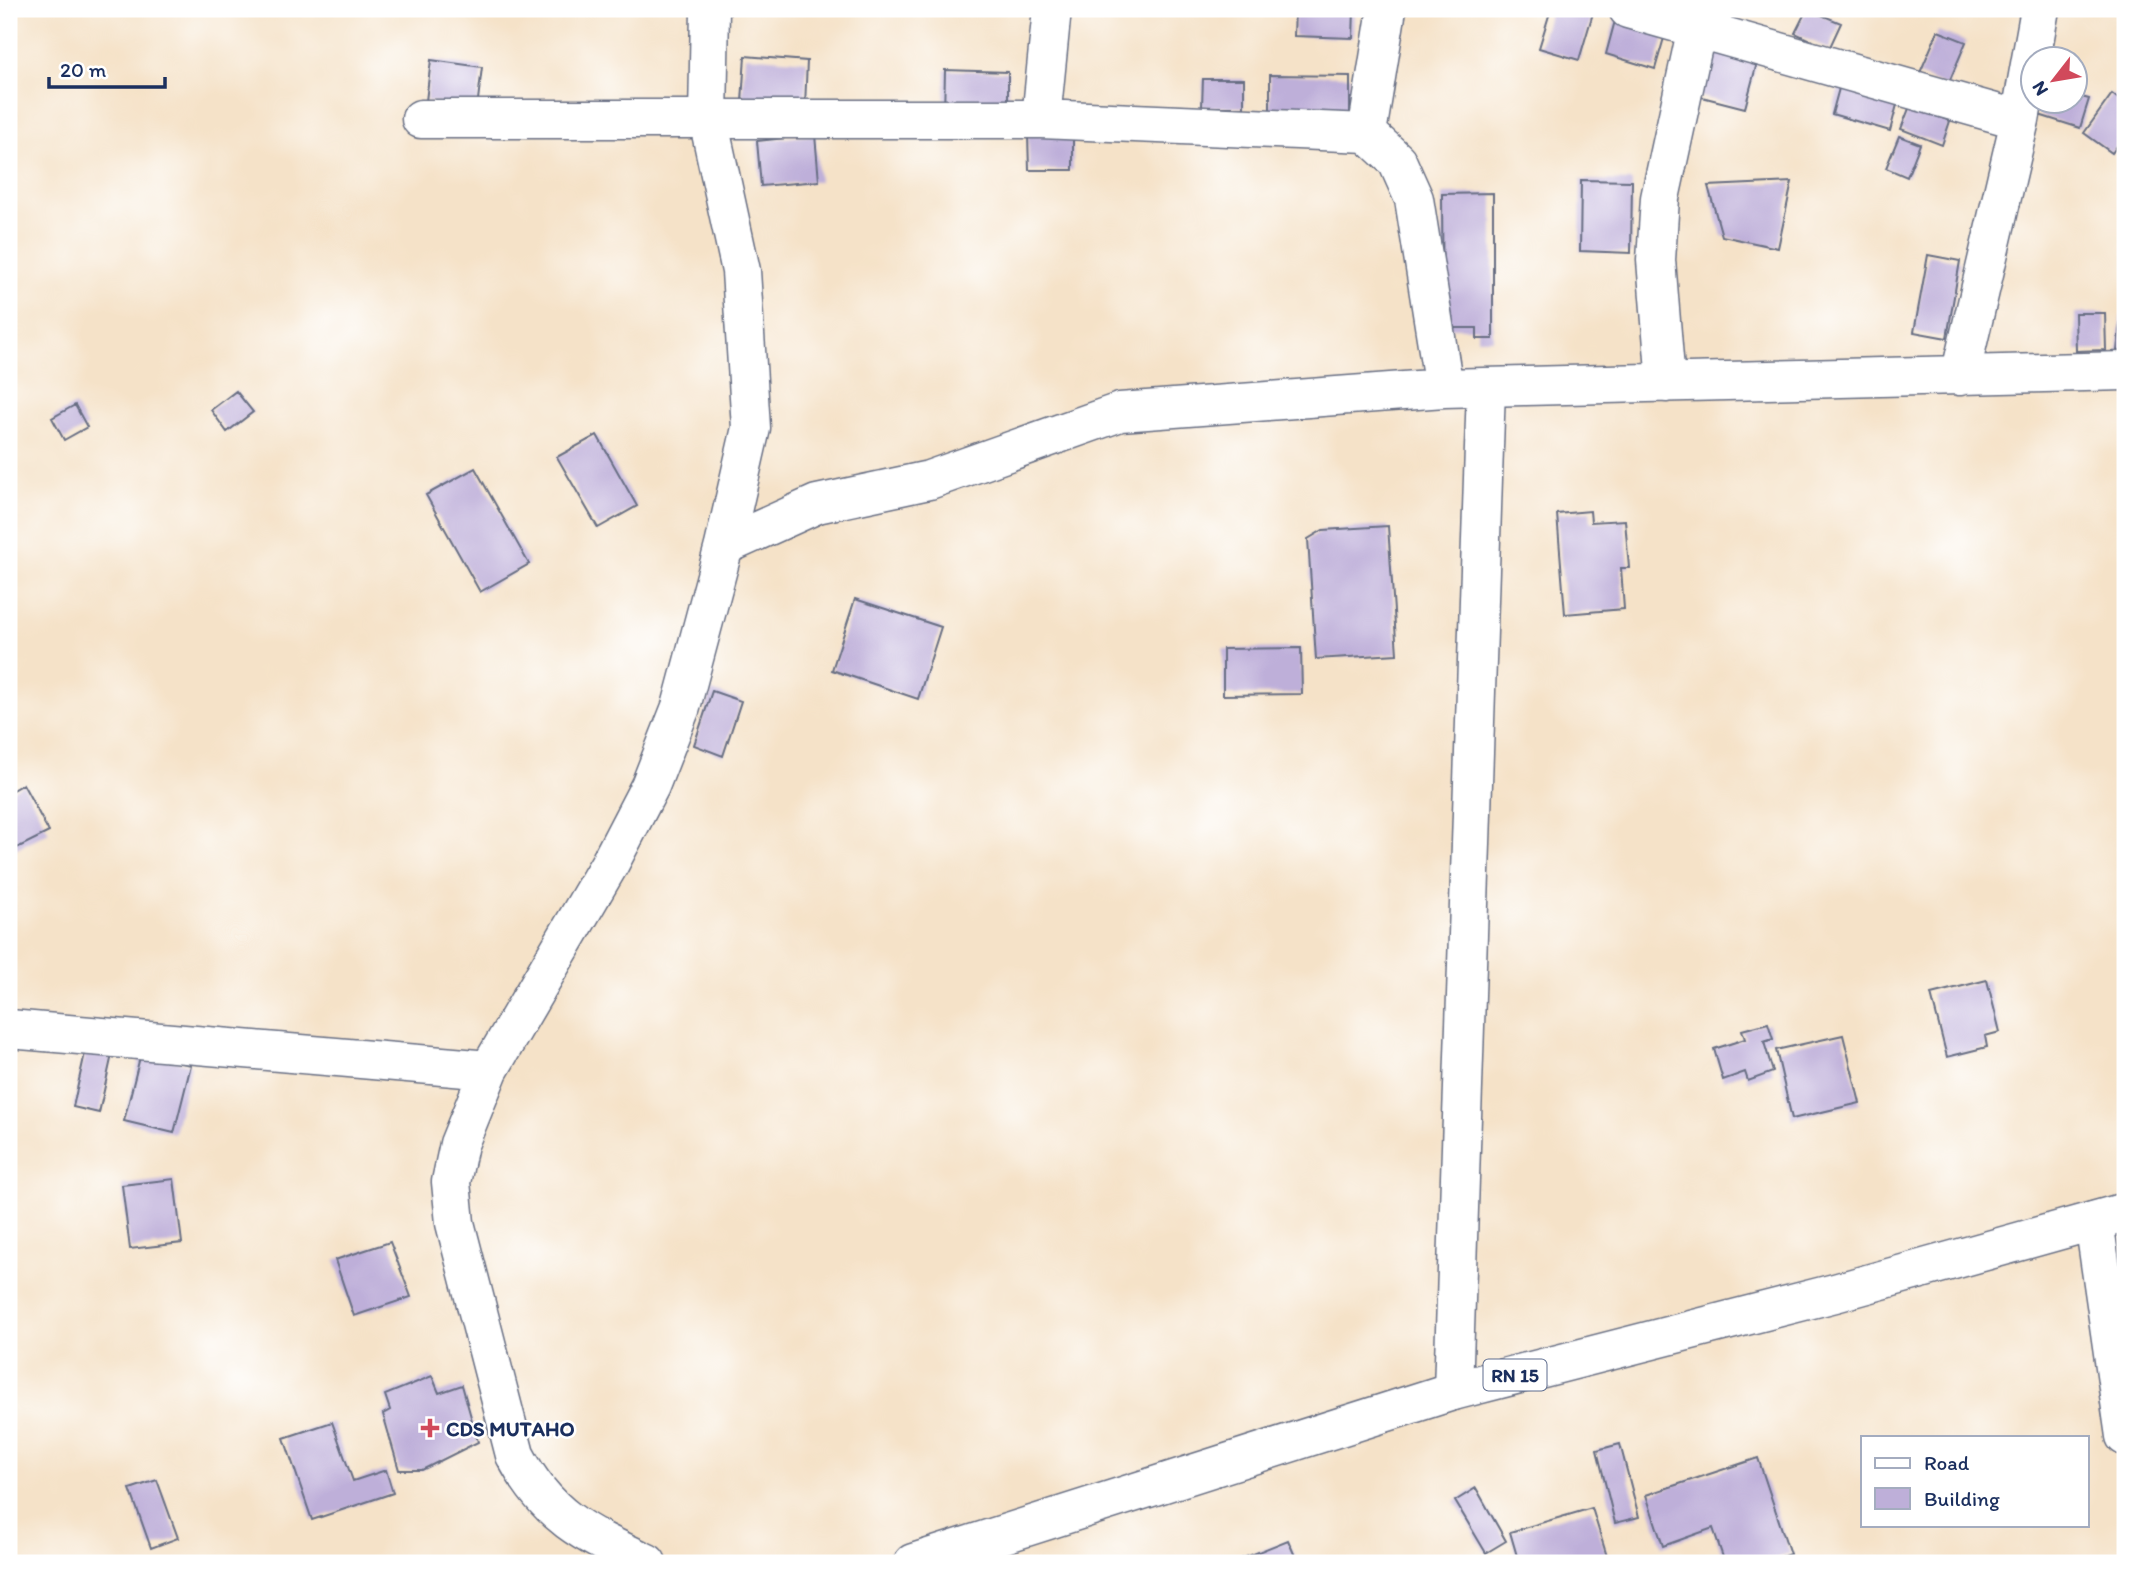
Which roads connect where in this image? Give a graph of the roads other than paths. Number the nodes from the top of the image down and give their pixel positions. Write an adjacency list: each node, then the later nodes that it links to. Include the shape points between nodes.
1 (710, 9): 8 (street)
2 (1052, 9): 9 (street)
3 (1387, 9): 11 (street)
4 (1628, 9): 6 (street)
5 (2040, 9): 10 (street)
6 (1699, 19): 10 (street); 14 (street, via 1660,198 1656,260)
7 (421, 119): 8 (street)
8 (708, 119): 9 (street); 17 (street, via 741,271 751,428)
9 (1041, 119): 11 (street)
10 (2020, 120): 13 (street)
11 (1367, 133): 16 (street, via 1397,161 1415,199)
12 (2125, 371): 13 (street)
13 (1960, 376): 14 (street)
14 (1666, 383): 15 (street)
15 (1486, 387): 16 (street); 21 (street)
16 (1444, 388): 17 (street, via 1120,412 929,480 817,504)
17 (724, 546): 19 (street, via 681,708 650,786)
18 (9, 1029): 19 (street)
19 (489, 1070): 23 (street, via 459,1144 451,1182 455,1223 515,1455 531,1485 569,1523)
20 (2109, 1216): 21 (street, RN 15); 22 (street)
21 (1453, 1391): 24 (street, RN 15)
22 (2125, 1436)
23 (647, 1563)
24 (913, 1563)

